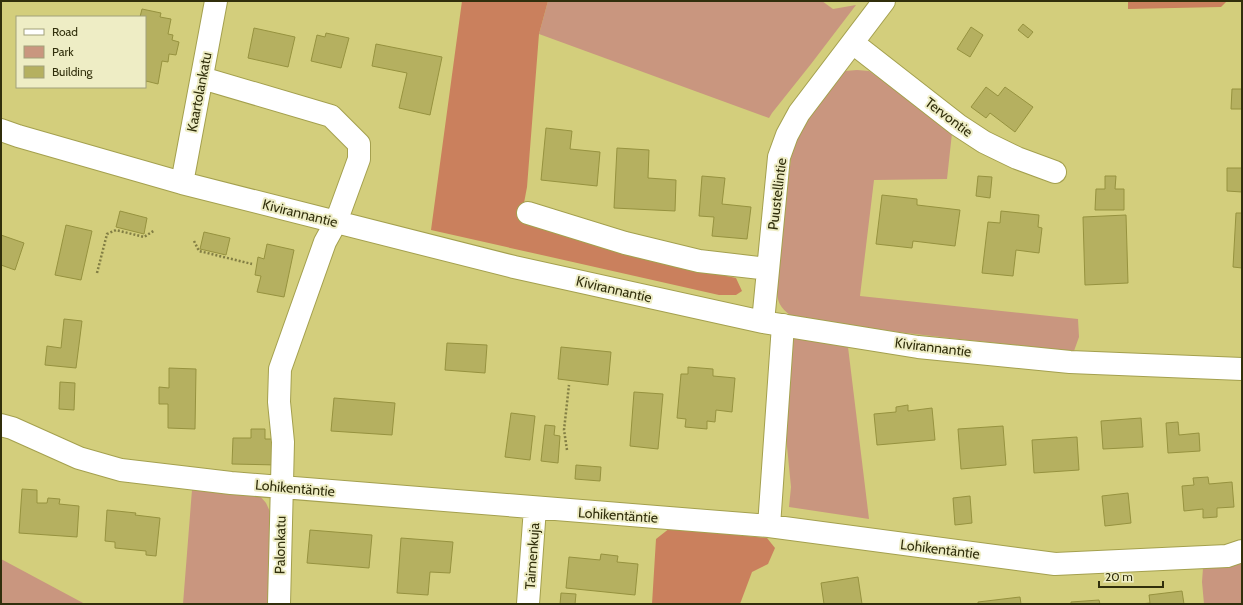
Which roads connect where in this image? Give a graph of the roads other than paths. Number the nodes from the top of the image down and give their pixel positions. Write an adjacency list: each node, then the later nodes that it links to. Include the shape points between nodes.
1 (216, 1): 4 (street, Kaartolankatu)
2 (884, 1): 3 (street, Puustellintie)
3 (853, 43): 6 (street, Tervontie, via 958,125 984,142); 10 (street, Puustellintie, via 799,113 787,135 779,157)
4 (202, 78): 7 (street, Kaartolankatu); 9 (street, Palonkatu, via 331,116 359,144 359,159)
5 (1, 130): 7 (street, Kivirannantie)
6 (1055, 172)
7 (182, 183): 9 (street, Kivirannantie)
8 (528, 213): 10 (street, via 625,243 699,261)
9 (336, 222): 11 (street, Kivirannantie, via 514,267); 14 (street, Palonkatu, via 325,242 280,369)
10 (768, 269): 11 (street, Puustellintie, via 767,295)
11 (773, 323): 12 (street, Kivirannantie, via 918,347 1070,362); 16 (street, Puustellintie)
12 (1242, 369)
13 (1, 425): 14 (street, Lohikentäntie, via 79,458 121,470)
14 (282, 487): 15 (street, Lohikentäntie); 18 (street, Palonkatu)
15 (535, 508): 16 (street, Lohikentäntie); 19 (street, Taimenkuja)
16 (769, 526): 17 (street, Lohikentäntie, via 1055,564 1227,556)
17 (1242, 551)
18 (279, 604)
19 (528, 604)

